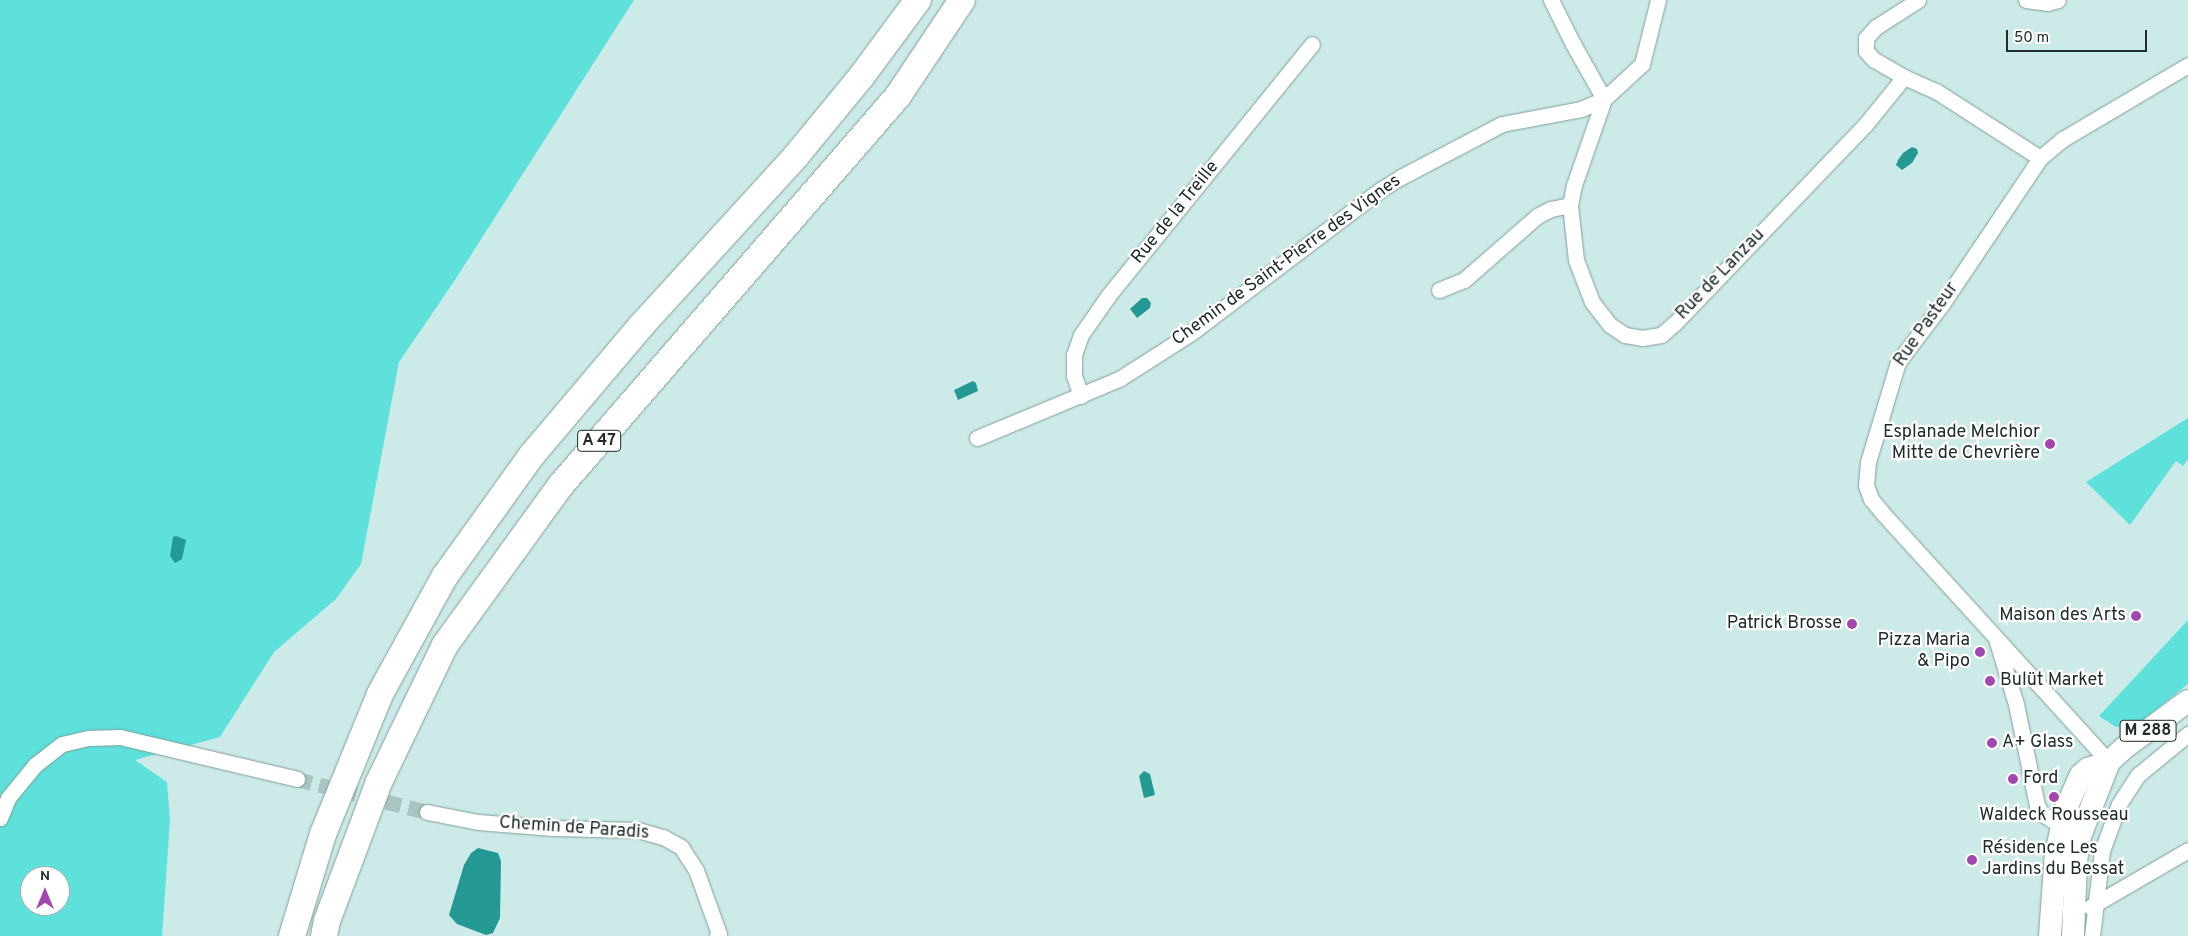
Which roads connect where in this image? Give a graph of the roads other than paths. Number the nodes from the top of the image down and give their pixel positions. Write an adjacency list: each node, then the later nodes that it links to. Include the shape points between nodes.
1 (918, 0): 27 (highway, A 47, via 861,77 796,156 571,407 532,455 445,576 384,686 365,728 323,834)
2 (962, 0): 28 (highway, A 47, via 898,96 561,485 446,645 379,782)
3 (1551, 0): 11 (street)
4 (1658, 0): 11 (street, Chemin de Saint-Pierre des Vignes, via 1642,64)
5 (1918, 0): 10 (street, via 1876,27 1866,38 1866,51 1874,60)
6 (2026, 0): 7 (street, via 2047,3)
7 (2058, 0)
8 (1312, 44): 15 (street, Rue de la Treille, via 1108,296 1081,335 1074,354 1074,376)
9 (2188, 65): 12 (street, Rue Pasteur, via 2063,139)
10 (1904, 77): 12 (street, via 1936,91); 13 (street, Rue de Lanzau, via 1864,125 1660,335 1642,338 1625,335 1610,325 1592,302 1576,260)
11 (1604, 99): 13 (street, Rue de Lanzau); 15 (street, Chemin de Saint-Pierre des Vignes, via 1581,109 1502,124 1401,177 1191,333 1119,379)
12 (2040, 158): 17 (street, Rue Pasteur, via 1942,304 1898,362 1868,462 1866,485 1871,499)
13 (1570, 205): 14 (street, via 1537,216 1464,280)
14 (1439, 290)
15 (1081, 396): 16 (street, Chemin de Saint-Pierre des Vignes)
16 (977, 438)
17 (1996, 639): 20 (street, Rue Pasteur); 24 (street, Rue Pasteur, via 2016,704 2041,813)
18 (2188, 701): 20 (main road, M 288)
19 (2188, 734): 26 (street, via 2138,775 2119,804)
20 (2109, 762): 24 (main road, M 288, via 2088,768 2081,775 2066,806); 26 (main road, M 288, via 2080,836 2076,861)
21 (297, 779): 23 (street, via 120,737 89,738 62,744 35,765 8,798)
22 (426, 812): 29 (street, Chemin de Paradis, via 478,822 638,830 663,837 680,848 696,870 719,934)
23 (0, 818)
24 (2061, 826): 30 (main road, M 288)
25 (2188, 850): 26 (street)
26 (2081, 918): 31 (street)
27 (292, 936)
28 (324, 936)
29 (717, 936)
30 (2050, 936)
31 (2092, 936)

